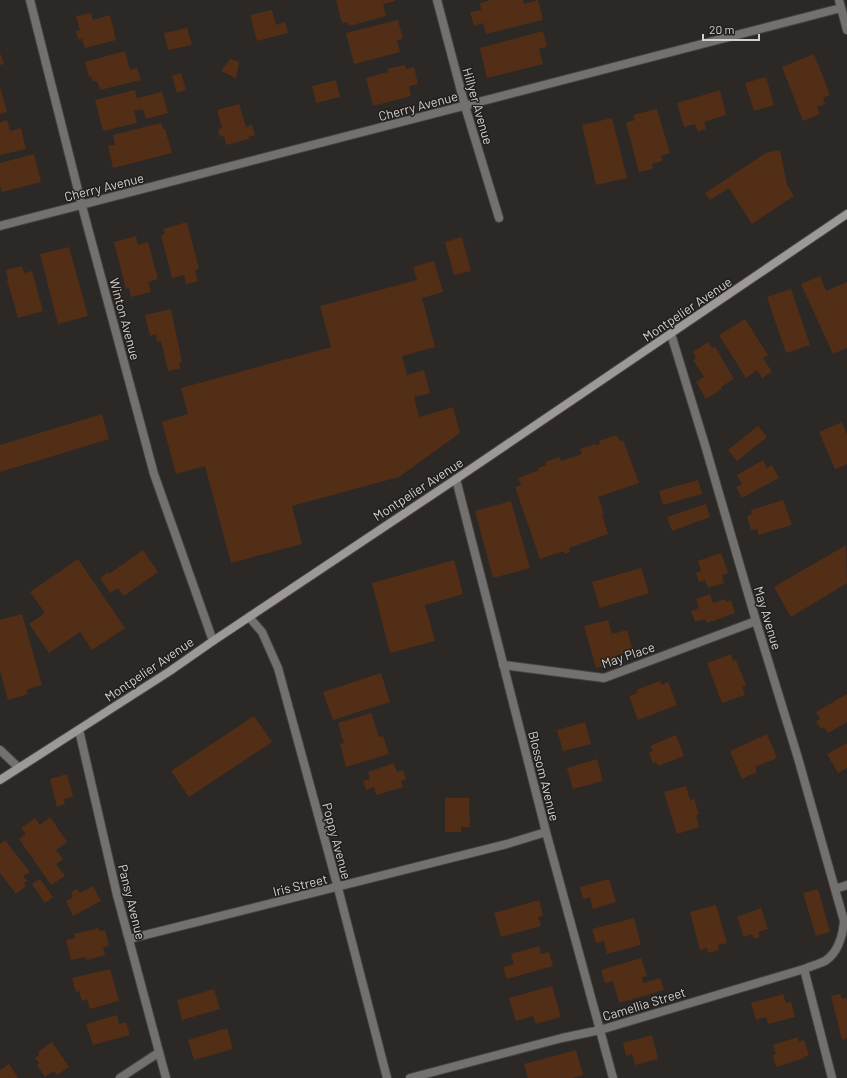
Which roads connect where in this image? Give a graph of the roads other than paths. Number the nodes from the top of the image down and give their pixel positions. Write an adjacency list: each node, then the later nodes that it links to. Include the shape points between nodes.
1 (30, 0): 6 (street, Winton Avenue)
2 (437, 0): 5 (street, Hillyer Avenue)
3 (840, 4): 4 (street); 5 (street, Cherry Avenue)
4 (847, 30)
5 (465, 106): 6 (street, Cherry Avenue); 8 (street, Hillyer Avenue)
6 (82, 206): 9 (street, Cherry Avenue); 14 (street, Winton Avenue, via 154,474)
7 (847, 214): 10 (street, Montpelier Avenue)
8 (499, 218)
9 (0, 226)
10 (671, 334): 11 (street, Montpelier Avenue); 13 (street, May Avenue)
11 (456, 479): 12 (street, Montpelier Avenue); 15 (street, Blossom Avenue)
12 (249, 617): 14 (street, Montpelier Avenue); 22 (street, Poppy Avenue, via 262,632 278,668)
13 (756, 621): 15 (street, May Place, via 604,678); 23 (street, May Avenue)
14 (213, 641): 16 (street, Montpelier Avenue)
15 (503, 665): 20 (street, Blossom Avenue)
16 (80, 730): 18 (street, Montpelier Avenue); 25 (street, Pansy Avenue)
17 (0, 750): 18 (street)
18 (18, 767): 19 (street, Montpelier Avenue)
19 (0, 780)
20 (546, 832): 22 (street, Iris Street); 27 (street, Blossom Avenue)
21 (847, 885): 23 (street)
22 (338, 888): 25 (street, Iris Street); 31 (street, Poppy Avenue)
23 (835, 889): 24 (street, May Avenue)
24 (840, 908): 26 (street, Camellia Street, via 844,921 843,930 832,955 825,961)
25 (129, 939): 28 (street, Pansy Avenue)
26 (804, 969): 27 (street, Camellia Street); 34 (street)
27 (600, 1030): 32 (street, Camellia Street); 33 (street, Blossom Avenue)
28 (158, 1053): 29 (street); 30 (street, Pansy Avenue)
29 (120, 1078)
30 (166, 1078)
31 (387, 1078)
32 (410, 1078)
33 (613, 1078)
34 (832, 1078)

